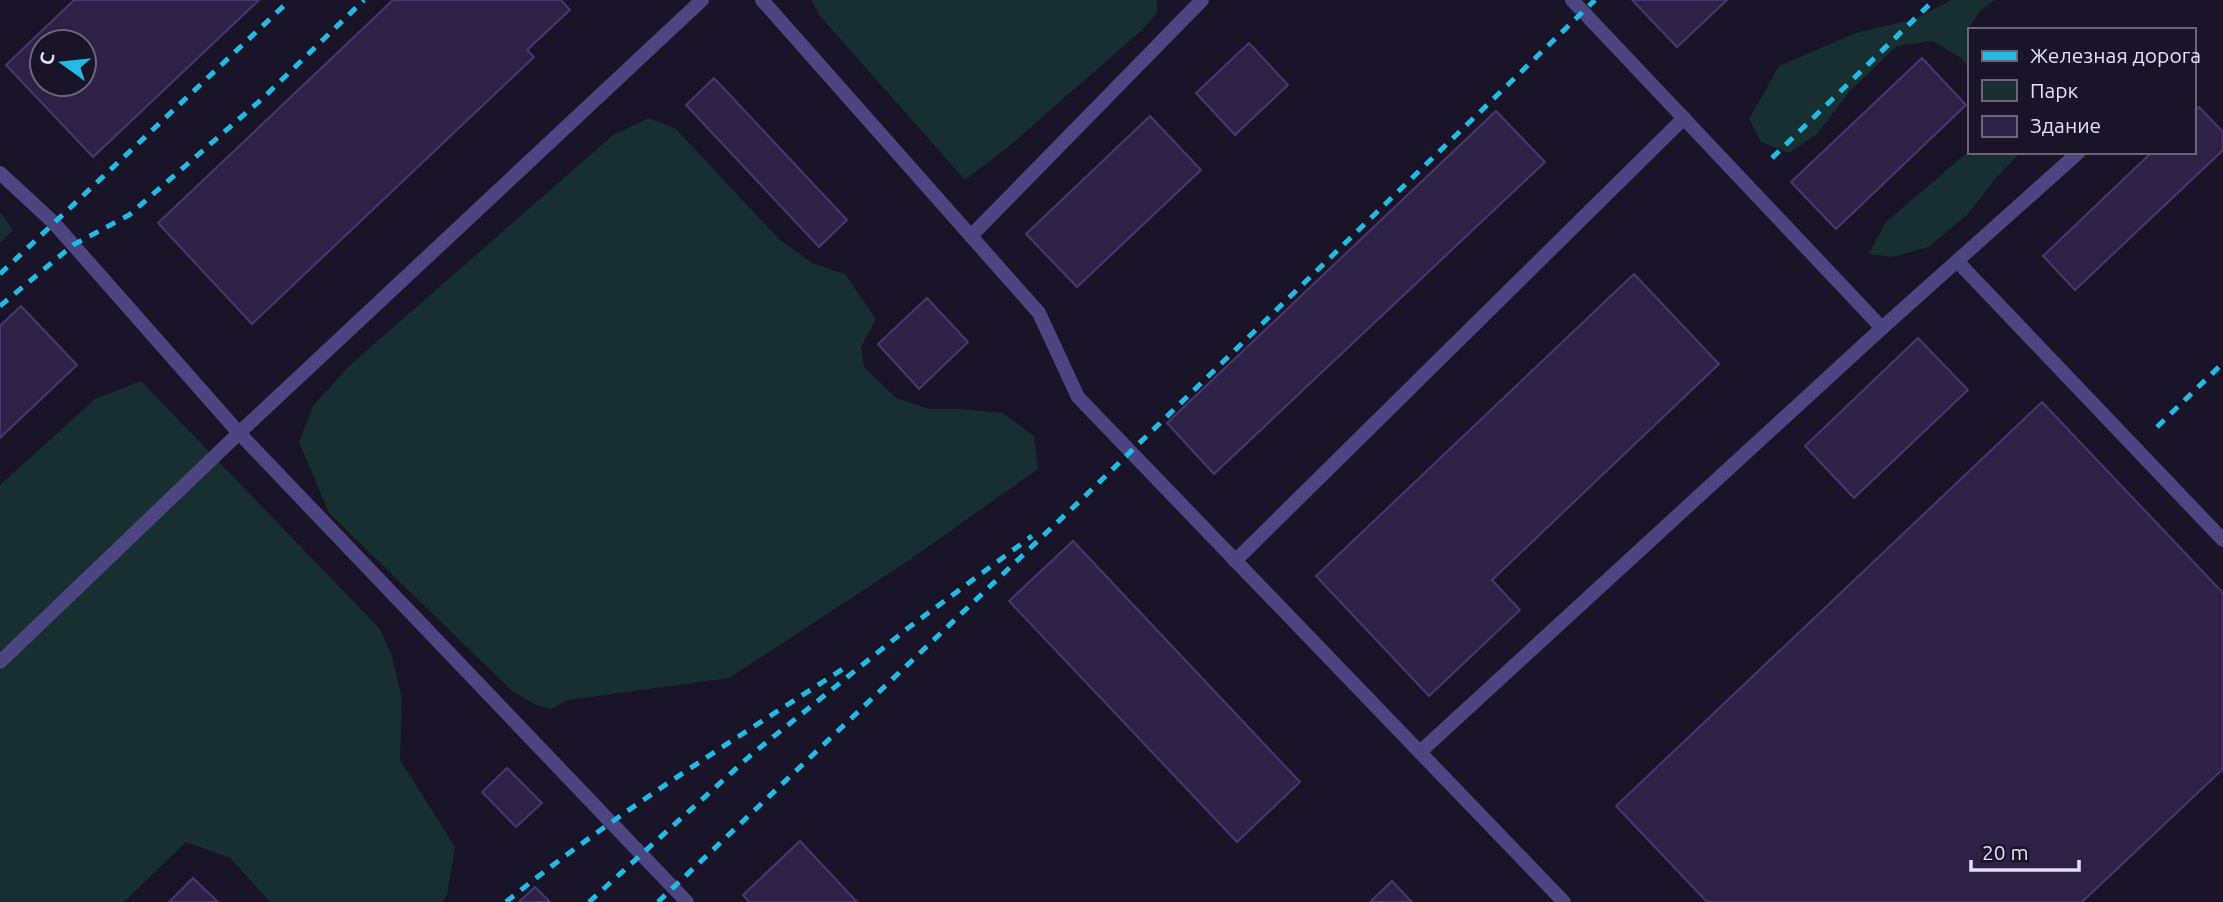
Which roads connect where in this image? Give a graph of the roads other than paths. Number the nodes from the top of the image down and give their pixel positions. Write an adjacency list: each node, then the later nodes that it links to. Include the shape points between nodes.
1 (702, 0): 11 (lane)
2 (762, 0): 8 (lane)
3 (1202, 0): 8 (lane)
4 (1572, 0): 5 (lane)
5 (1684, 118): 10 (lane); 13 (lane)
6 (2077, 154): 9 (lane)
7 (0, 173): 11 (lane, via 53,222)
8 (971, 236): 13 (lane, via 1039,313 1078,397)
9 (1957, 261): 10 (lane); 12 (lane)
10 (1882, 328): 15 (lane)
11 (239, 433): 14 (lane); 16 (lane)
12 (2223, 540)
13 (1235, 561): 15 (lane)
14 (0, 662)
15 (1420, 752): 17 (lane)
16 (687, 902)
17 (1564, 902)

